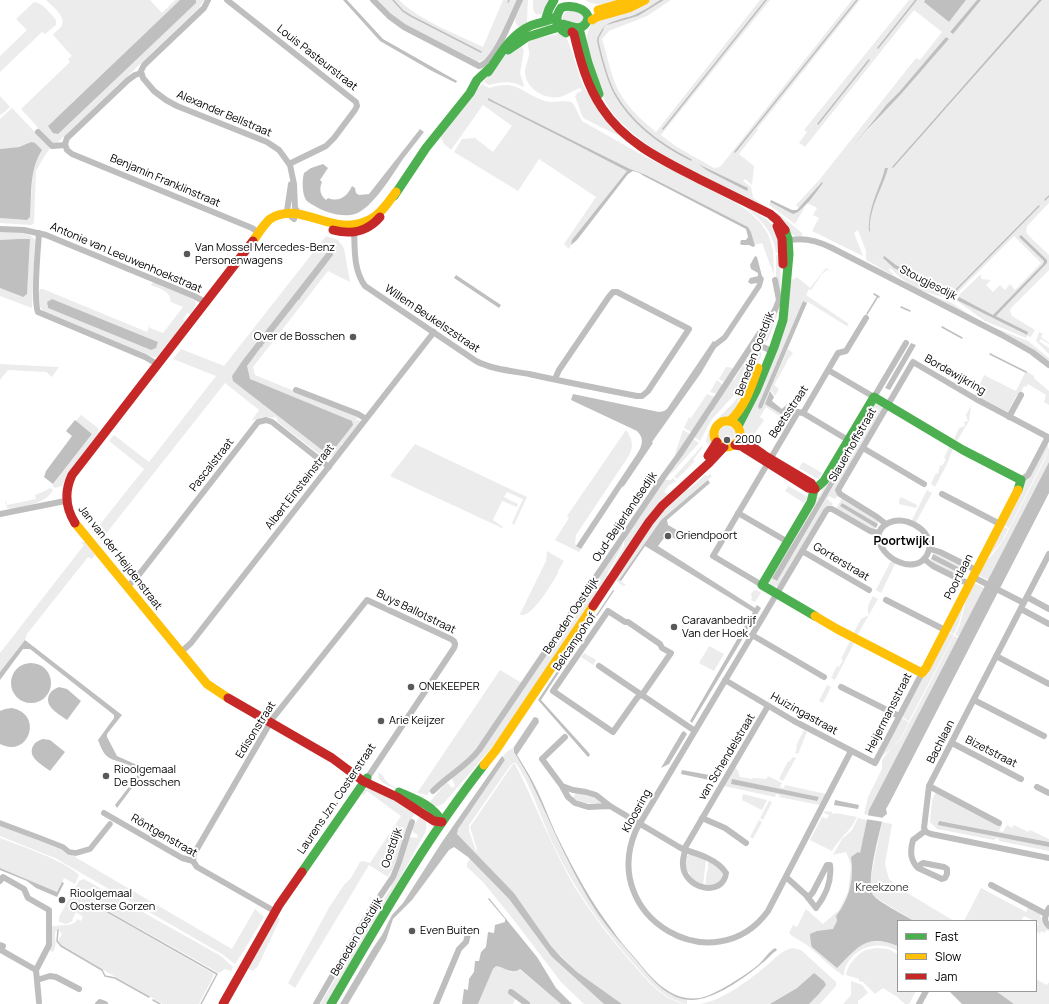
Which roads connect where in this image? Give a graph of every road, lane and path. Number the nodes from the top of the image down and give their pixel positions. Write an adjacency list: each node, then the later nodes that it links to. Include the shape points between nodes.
1 (208, 0): 14 (street, via 204,8 144,65)
2 (227, 0): 17 (street, Louis Pasteurstraat, via 356,102 355,110 329,144)
3 (373, 0): 10 (street, via 404,27 479,66 485,64 494,53)
4 (520, 0): 10 (street)
5 (554, 0): 9 (street)
6 (632, 0): 8 (street, via 610,6)
7 (645, 0): 8 (street, via 629,8 597,17)
8 (578, 5): 11 (street, via 566,8 562,15); 11 (street, via 588,27)
9 (545, 21): 11 (street, via 553,19); 12 (street, via 530,26)
10 (509, 24): 12 (street)
11 (568, 27): 12 (street); 13 (street); 13 (street, via 581,42)
12 (521, 36): 21 (street, via 501,54 482,82 470,93 426,148 374,224 366,230)
13 (580, 48): 24 (street, via 596,87 611,113 630,133 677,166 758,207 778,220 785,228)
14 (141, 73): 16 (street, via 123,85 67,138); 17 (street, Alexander Bellstraat, via 148,84 166,100 271,144 281,152)
15 (38, 132): 16 (street, Benjamin Franklinstraat, via 52,146)
16 (65, 146): 22 (street, Benjamin Franklinstraat, via 72,154)
17 (289, 164): 18 (street, Alexander Bellstraat)
18 (292, 180): 19 (street, Alexander Bellstraat); 19 (street, Alexander Bellstraat, via 295,208)
19 (293, 215): 21 (street, via 343,233); 22 (street, Jan van der Heijdenstraat)
20 (0, 229): 23 (street, Antonie van Leeuwenhoekstraat)
21 (354, 230): 28 (street, Willem Beukelszstraat, via 356,263 365,286)
22 (261, 231): 26 (street, Jan van der Heijdenstraat)
23 (39, 233): 26 (street, Antonie van Leeuwenhoekstraat); 32 (street, Antonie van Leeuwenhoekstraat, via 37,310 142,355)
24 (786, 241): 31 (street, Beneden Oostdijk, via 789,259 784,312 780,330); 33 (street, Stougjesdijk, via 815,241 832,248 1002,335)
25 (775, 280): 29 (street, Oud-Beijerlandsedijk, via 778,305)
26 (205, 302): 32 (street, Jan van der Heijdenstraat)
27 (866, 318): 34 (street, Beetsstraat, via 846,351 838,353)
28 (434, 332): 35 (street, Willem Beukelszstraat, via 481,363); 42 (street, Albert Einsteinstraat)
29 (754, 343): 31 (street); 103 (street, Oud-Beijerlandsedijk, via 483,745 468,763)
30 (906, 343): 38 (street)
31 (769, 350): 43 (street, Beneden Oostdijk, via 735,417)
32 (157, 364): 54 (street, Jan van der Heijdenstraat, via 72,474 66,488)
33 (1049, 365)
34 (828, 370): 38 (street); 40 (street, Beetsstraat)
35 (555, 380): 35 (street, Willem Beukelszstraat, via 642,396 689,329 616,292 612,293 559,370)
36 (296, 390): 42 (street)
37 (1021, 394): 41 (street)
38 (874, 397): 39 (street); 44 (street)
39 (888, 405): 41 (street, Bordewijkring, via 913,362); 47 (street, Slauerhoffstraat); 50 (street, via 963,450)
40 (803, 413): 44 (street); 48 (street, Beetsstraat, via 798,412)
41 (1009, 417): 50 (street, Bordewijkring, via 1048,437 1028,475)
42 (366, 419): 49 (street, Albert Einsteinstraat)
43 (734, 424): 45 (street, via 740,433); 46 (street, via 722,422 716,428 714,436)
44 (848, 440): 52 (street, via 824,481)
45 (737, 441): 46 (street, via 730,447); 48 (street, via 741,446)
46 (720, 444): 110 (street, Beneden Oostdijk, via 667,498 502,741)
47 (863, 448): 51 (street); 57 (street, Slauerhoffstraat, via 839,493)
48 (769, 461): 52 (street, via 810,489); 55 (street)
49 (329, 467): 67 (street, Pascalstraat, via 272,422 260,422 138,576); 79 (street, Albert Einsteinstraat, via 191,643)
50 (1021, 480): 58 (street, Poortlaan)
51 (924, 484)
52 (815, 489): 60 (street, via 812,501)
53 (942, 494): 58 (street)
54 (65, 501): 56 (street); 67 (street, Jan van der Heijdenstraat, via 74,522)
55 (738, 513): 60 (street); 66 (street, via 713,556)
56 (0, 514)
57 (886, 524): 59 (street); 61 (street, via 901,520 916,526 928,537)
58 (1000, 524): 65 (street, Poortlaan)
59 (879, 534): 62 (street, via 828,508); 64 (street, via 882,550 897,561 913,564)
60 (788, 542): 66 (street)
61 (930, 549): 64 (street); 65 (street, via 940,552)
62 (802, 551): 68 (street, Gorterstraat); 69 (street)
63 (1049, 554): 70 (street, Bachlaan)
64 (924, 559): 65 (street, via 933,566)
65 (973, 577): 73 (street); 76 (street, Poortlaan)
66 (762, 585): 69 (street)
67 (126, 587): 79 (street, Jan van der Heijdenstraat)
68 (869, 590)
69 (777, 594): 77 (street, Kloosring); 82 (street, via 837,629)
70 (1027, 597): 73 (street, Bachlaan); 74 (street)
71 (367, 600): 78 (street, Buys Ballotstraat, via 452,639); 91 (street, Edisonstraat)
72 (886, 600): 76 (street)
73 (1022, 606): 75 (street); 80 (street, Bachlaan)
74 (1049, 609)
75 (1049, 624)
76 (945, 630): 82 (street, Poortlaan)
77 (752, 635): 83 (street); 84 (street, Kloosring)
78 (455, 643): 98 (street, Laurens Jzn. Costerstraat)
79 (180, 653): 91 (street, Jan van der Heijdenstraat, via 211,688)
80 (996, 656): 85 (street); 88 (street, Bachlaan)
81 (599, 666): 87 (street)
82 (922, 673): 90 (street, Heijermansstraat)
83 (824, 678)
84 (725, 680): 89 (street, Huizingastraat); 92 (street, Kloosring)
85 (1049, 684)
86 (841, 686): 90 (street)
87 (640, 695): 87 (street, Belcampohof, via 613,732 553,691 608,610 671,653); 92 (street)
88 (974, 700): 93 (street); 95 (street, Bachlaan)
89 (768, 706): 96 (street, Huizingastraat); 109 (street, van Schendelstraat)
90 (899, 716): 97 (street, Heijermansstraat)
91 (270, 723): 98 (street, Jan van der Heijdenstraat); 118 (street, Edisonstraat, via 194,854)
92 (695, 731): 113 (street, Kloosring)
93 (1044, 736)
94 (565, 737): 100 (street, via 542,759)
95 (952, 743): 99 (street, Bizetstraat); 101 (street, Bachlaan)
96 (851, 751): 97 (street, Huizingastraat); 120 (street, Kloosring)
97 (875, 763)
98 (366, 779): 110 (street, Jan van der Heijdenstraat); 125 (street, Laurens Jzn. Costerstraat)
99 (1021, 779)
100 (562, 786): 104 (street); 106 (street)
101 (929, 786): 112 (street); 114 (street, Bachlaan)
102 (1037, 787): 105 (street)
103 (433, 791)
104 (574, 791): 106 (street); 107 (street, via 594,794)
105 (1049, 793)
106 (571, 800): 107 (street, via 585,806)
107 (610, 806): 113 (street)
108 (104, 813): 118 (street, Röntgenstraat, via 182,858)
109 (702, 818): 115 (street, van Schendelstraat, via 725,828); 116 (street, van Schendelstraat)
110 (438, 819): 140 (street, Beneden Oostdijk)
111 (412, 822): 139 (street, Oostdijk, via 393,877 368,914)
112 (999, 823)
113 (640, 824): 116 (street); 120 (street, Kloosring, via 629,855 634,890 639,903 649,916 676,936 714,941 743,933 767,913)
114 (925, 831): 117 (street); 119 (street, via 912,841 911,858)
115 (746, 843)
116 (685, 850): 116 (street, via 683,867 692,883 710,888 718,886 724,880 726,872 717,864 700,854)
117 (1049, 858)
118 (193, 861): 125 (street, Röntgenstraat, via 197,867)
119 (917, 867)
120 (786, 877): 123 (street)
121 (0, 881): 129 (street, via 3,876 24,890 28,898 49,910 49,945)
122 (991, 885): 124 (street)
123 (808, 898): 123 (street, via 827,865 830,865 830,881 816,908)
124 (1048, 911): 126 (street, via 1045,921)
125 (276, 912): 138 (street, Laurens Jzn. Costerstraat)
126 (1049, 926)
127 (468, 934): 141 (street)
128 (0, 949): 129 (street)
129 (36, 970): 130 (street)
130 (37, 980): 131 (street, via 56,976); 135 (street)
131 (79, 989)
132 (512, 992): 134 (street)
133 (925, 992): 144 (street)
134 (518, 997): 142 (street); 143 (street)
135 (40, 1003)
136 (98, 1004): 137 (street)
137 (105, 1004)
138 (223, 1004)
139 (316, 1004)
140 (331, 1004)
141 (436, 1004)
142 (515, 1004)
143 (526, 1004)
144 (919, 1004)

